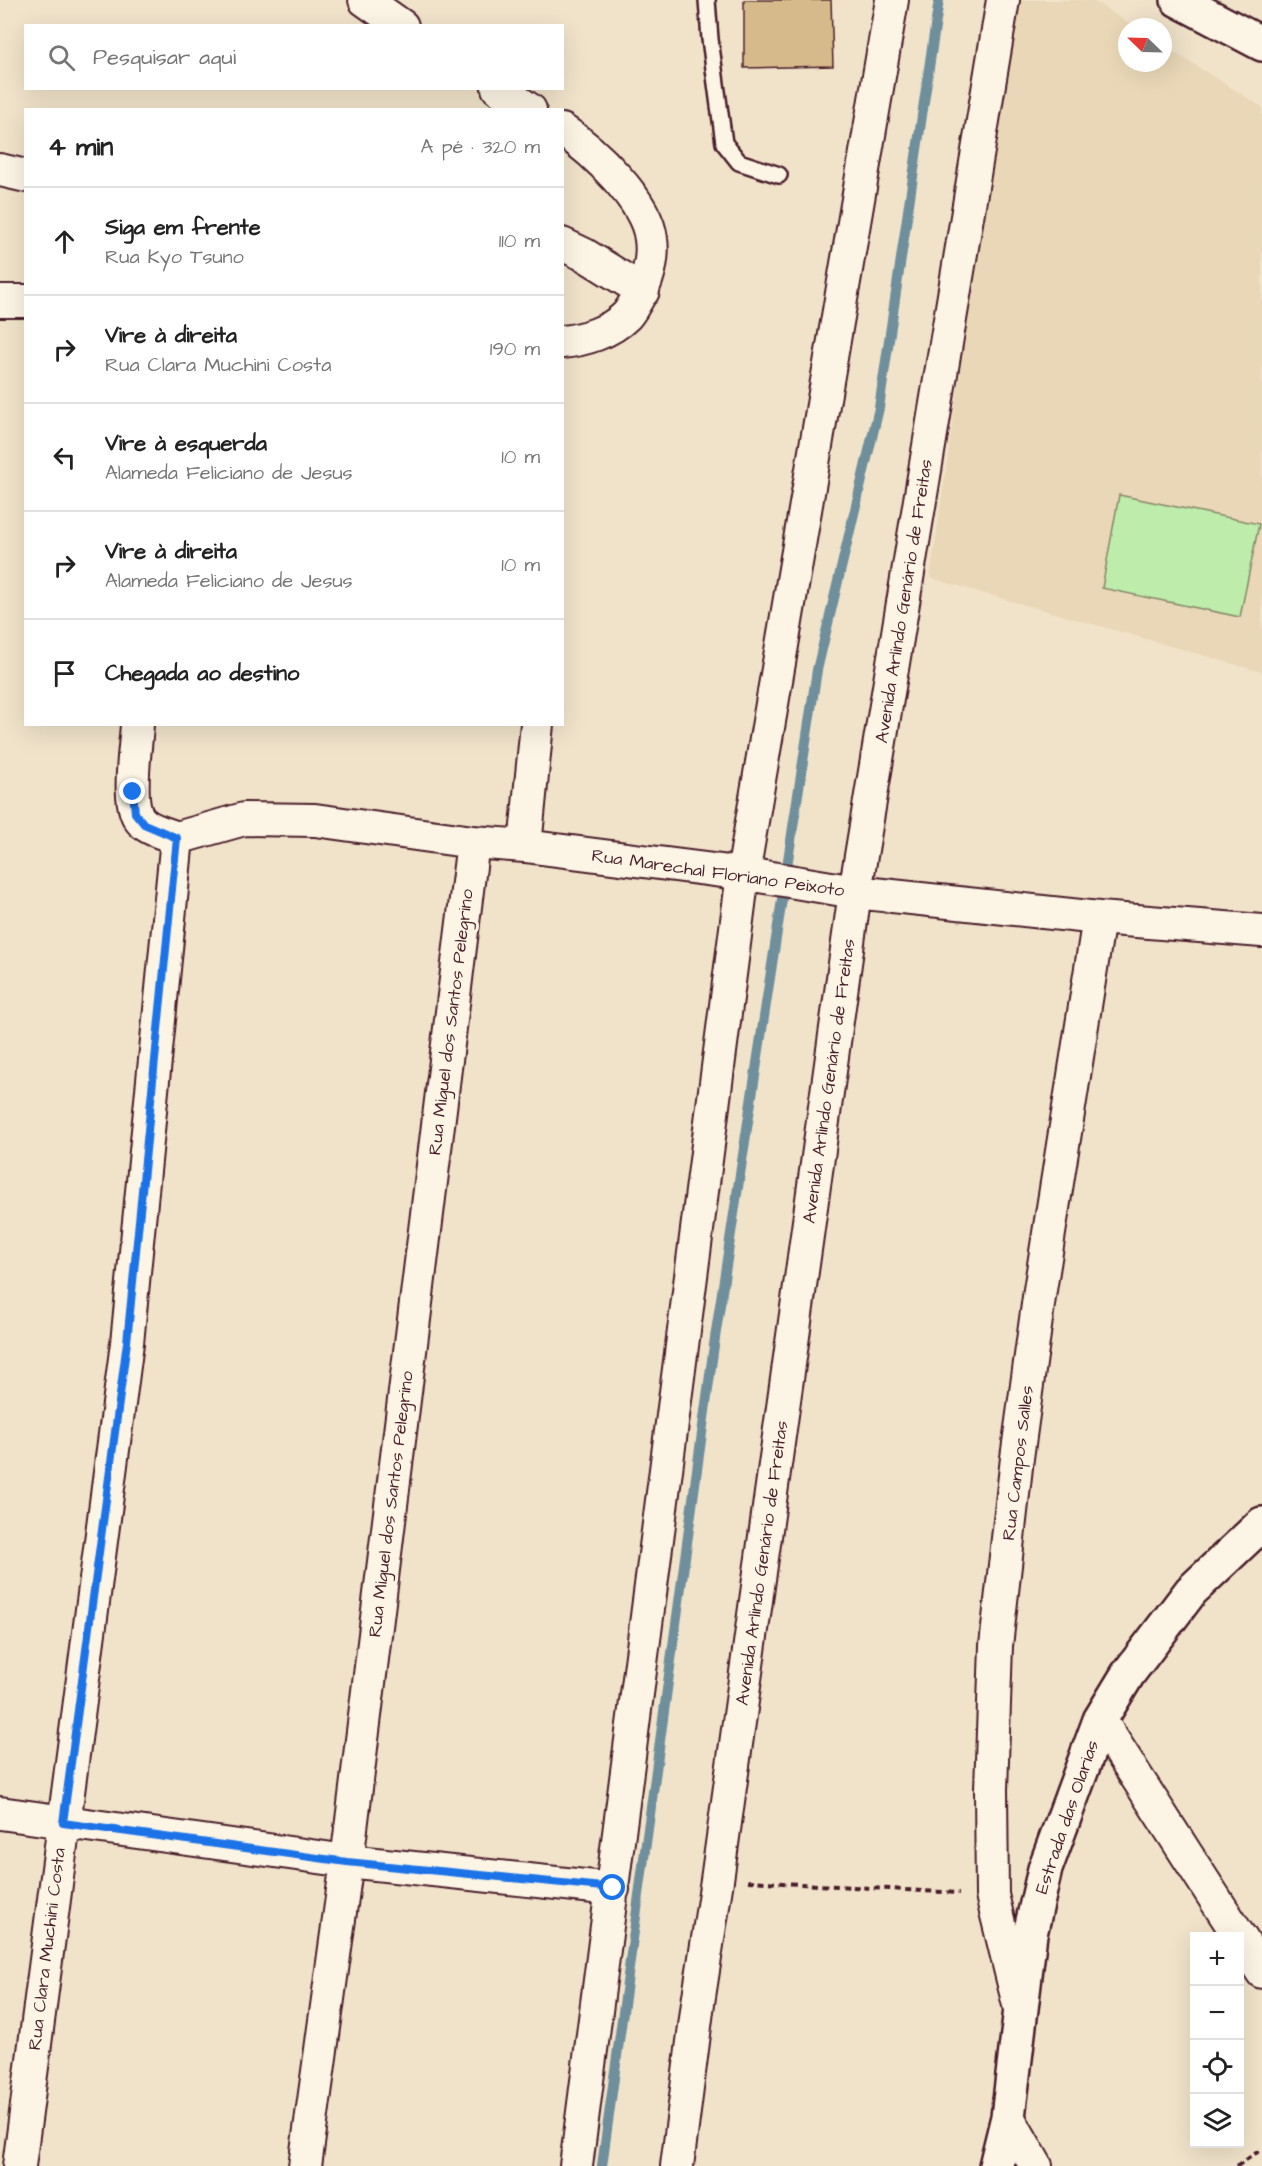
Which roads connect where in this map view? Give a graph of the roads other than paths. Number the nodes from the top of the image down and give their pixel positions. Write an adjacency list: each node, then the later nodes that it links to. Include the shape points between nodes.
1 (365, 0): 6 (street)
2 (707, 0): 12 (lane, via 724,143 738,162)
3 (892, 0): 24 (street)
4 (1003, 0): 25 (street, Avenida Arlindo Genário de Freitas)
5 (1178, 0): 7 (main road)
6 (399, 24)
7 (1262, 44)
8 (501, 90): 9 (street)
9 (527, 108)
10 (564, 132): 15 (street, via 616,176 640,210 651,238 651,260)
11 (0, 170): 13 (street)
12 (779, 175)
13 (24, 176)
14 (564, 245): 15 (street)
15 (643, 291): 18 (street, via 626,316 580,340)
16 (0, 301): 17 (street)
17 (24, 301)
18 (564, 342)
19 (137, 726): 21 (street, via 135,813 144,824)
20 (537, 726): 23 (street)
21 (177, 838): 22 (street, Rua Marechal Floriano Peixoto, via 244,819 279,819 315,820); 31 (street, Rua Clara Muchini Costa, via 127,1342)
22 (473, 842): 23 (street, Rua Marechal Floriano Peixoto); 32 (street, Rua Miguel dos Santos Pelegrino)
23 (525, 846): 24 (street, Rua Marechal Floriano Peixoto)
24 (748, 875): 25 (street, Rua Marechal Floriano Peixoto); 33 (street, via 665,1472)
25 (855, 892): 26 (street, Rua Marechal Floriano Peixoto); 42 (street, Avenida Arlindo Genário de Freitas)
26 (1099, 918): 27 (street, Rua Marechal Floriano Peixoto); 37 (street, Rua Campos Salles, via 1040,1290 996,1646 992,1895)
27 (1262, 931)
28 (1262, 1524): 29 (main road, Estrada das Olarias, via 1191,1591 1128,1674)
29 (1100, 1720): 34 (street); 37 (main road, Estrada das Olarias, via 1045,1869 1030,1934)
30 (0, 1813): 31 (street)
31 (63, 1823): 32 (street); 39 (street, Rua Clara Muchini Costa)
32 (347, 1862): 33 (street); 40 (street, Rua Miguel dos Santos Pelegrino)
33 (613, 1888): 41 (street)
34 (1236, 1932)
35 (1244, 1945): 36 (street)
36 (1262, 1972)
37 (1020, 2010): 38 (main road, Estrada das Olarias)
38 (1008, 2117): 43 (main road, Estrada das Olarias); 44 (street)
39 (19, 2166)
40 (305, 2166)
41 (576, 2166)
42 (677, 2166)
43 (996, 2166)
44 (1036, 2166)

